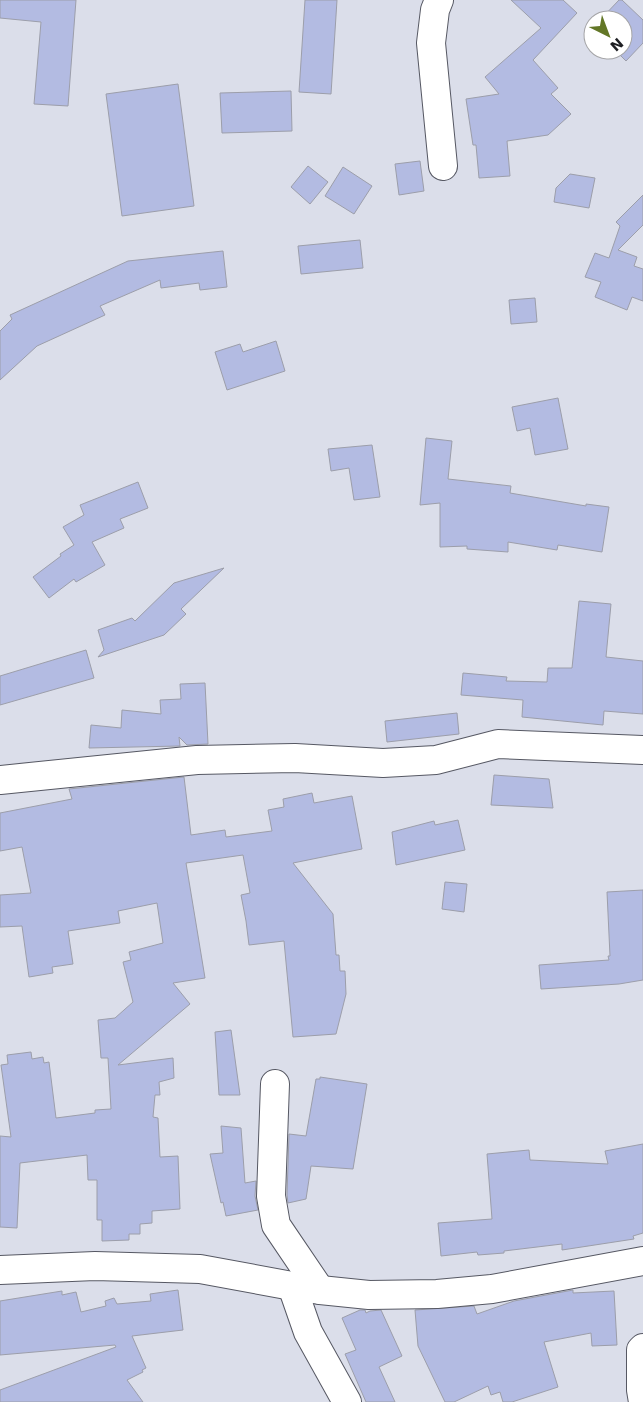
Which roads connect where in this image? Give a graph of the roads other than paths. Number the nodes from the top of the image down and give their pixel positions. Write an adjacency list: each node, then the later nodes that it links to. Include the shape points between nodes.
1 (439, 0): 2 (street, via 434,10 431,43)
2 (443, 166)
3 (643, 750): 4 (street, via 498,744 436,760 383,763 295,758 197,760)
4 (0, 780)
5 (275, 1084): 9 (street, via 271,1196 276,1225)
6 (643, 1261): 9 (street, via 492,1289 437,1294 369,1295)
7 (0, 1270): 8 (street, via 95,1266 200,1270)
8 (292, 1286): 9 (street); 11 (street, via 308,1332)
9 (320, 1290)
10 (643, 1348): 12 (street, via 640,1365)
11 (347, 1402)
12 (643, 1402)

